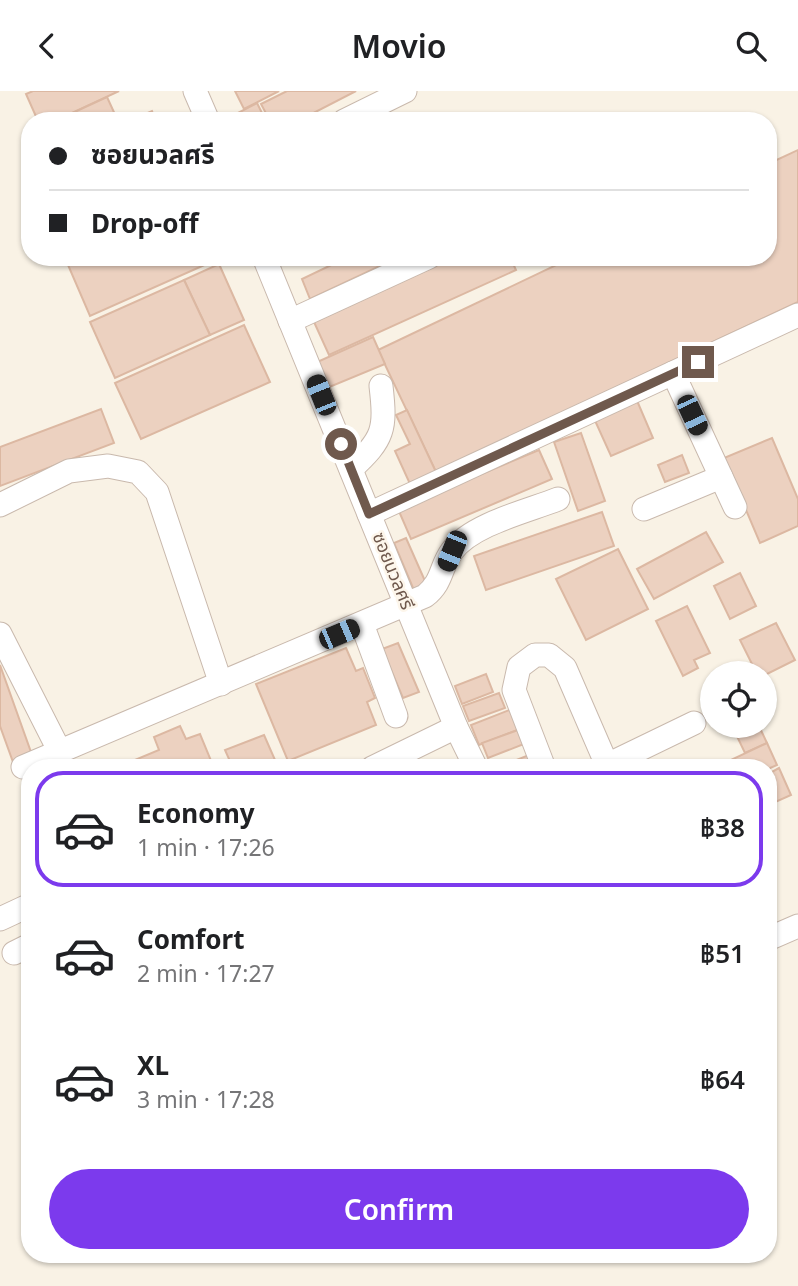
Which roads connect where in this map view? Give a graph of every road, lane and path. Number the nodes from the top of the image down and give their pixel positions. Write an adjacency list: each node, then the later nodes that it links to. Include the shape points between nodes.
1 (195, 91): 3 (street)
2 (405, 91): 4 (street)
3 (204, 112)
4 (362, 112)
5 (268, 266): 8 (street, ซอยนวลศรี)
6 (409, 266): 8 (street)
7 (798, 316): 9 (street)
8 (290, 321): 11 (street, ซอยนวลศรี)
9 (673, 373): 12 (street); 17 (street)
10 (381, 386): 11 (street, via 385,417 380,435 372,450)
11 (351, 469): 17 (street, ซอยนวลศรี)
12 (721, 477): 15 (street); 16 (street)
13 (558, 499): 18 (street, via 472,532 452,551 436,587)
14 (0, 505): 21 (street, via 69,471 108,466 138,472 157,492)
15 (734, 507)
16 (644, 509)
17 (369, 514): 18 (street, ซอยนวลศรี)
18 (407, 605): 19 (street); 24 (street, ซอยนวลศรี)
19 (362, 624): 21 (street); 22 (street)
20 (0, 634): 25 (street)
21 (220, 684): 25 (street)
22 (396, 716)
23 (694, 723): 31 (street)
24 (456, 727): 27 (street); 28 (street, ซอยนวลศรี)
25 (60, 752): 26 (street)
26 (43, 759)
27 (390, 759)
28 (472, 759)
29 (541, 759): 30 (street, via 514,690 519,667 535,655 549,655 565,668)
30 (601, 759)
31 (620, 759)
32 (21, 909): 33 (street)
33 (0, 919)
34 (798, 926): 35 (street)
35 (777, 935)

